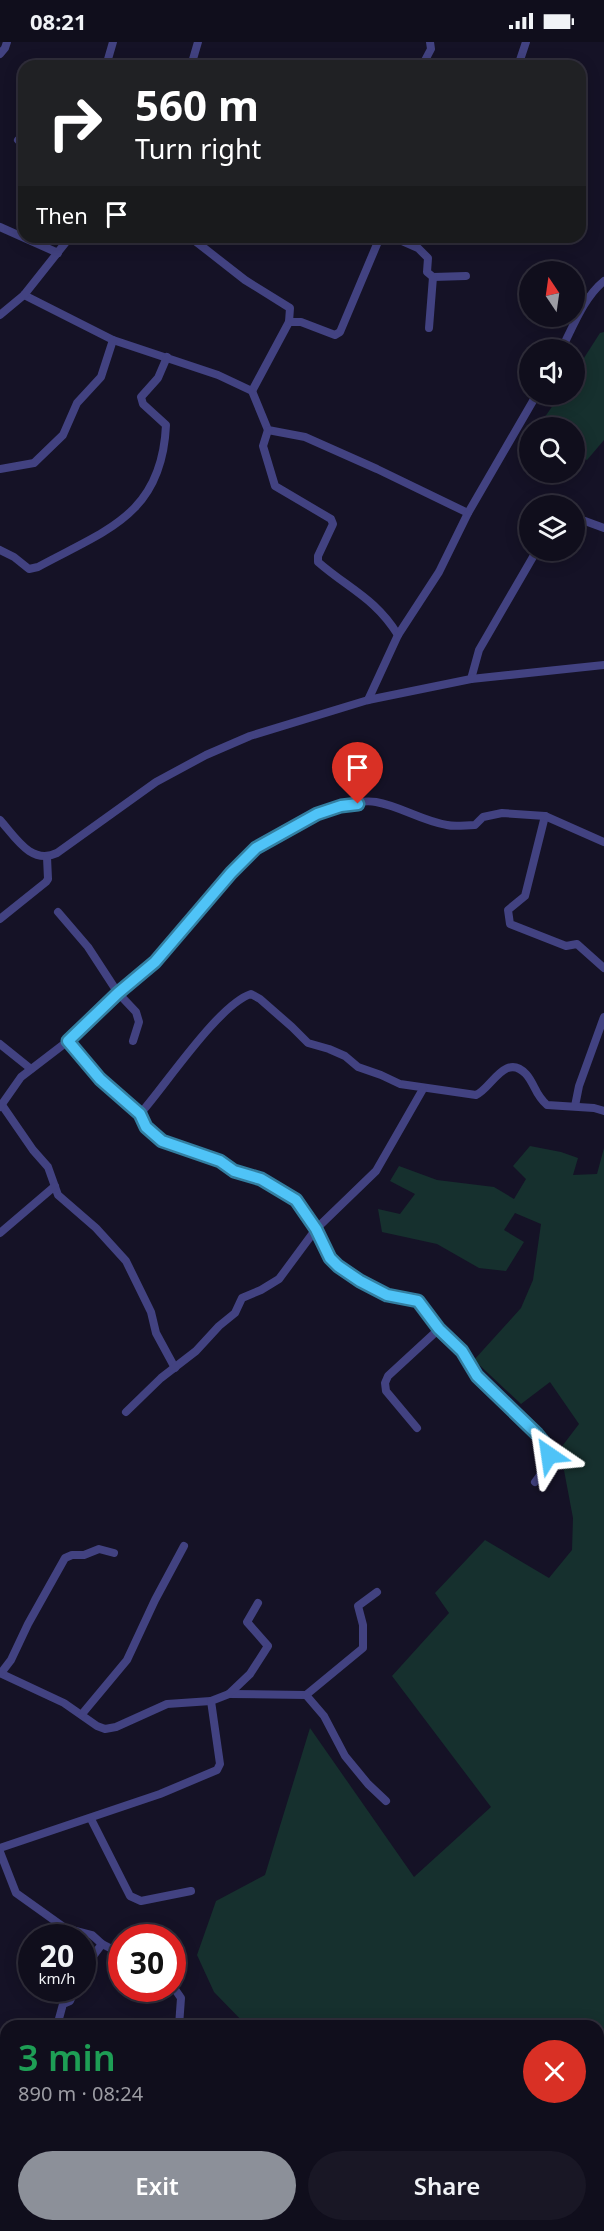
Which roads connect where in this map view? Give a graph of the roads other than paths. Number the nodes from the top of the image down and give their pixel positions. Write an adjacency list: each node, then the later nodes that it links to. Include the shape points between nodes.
1 (7, 42): 6 (street)
2 (113, 42): 7 (street)
3 (198, 42): 8 (street)
4 (430, 42): 9 (street)
5 (526, 42): 10 (street)
6 (0, 54)
7 (108, 60)
8 (193, 60)
9 (425, 60)
10 (520, 60)
11 (0, 227): 12 (street)
12 (18, 235)
13 (36, 243): 18 (street)
14 (66, 243): 18 (street)
15 (198, 243): 24 (street, via 245,280 286,304 290,308)
16 (377, 243): 24 (street, via 340,332 335,335 301,322)
17 (407, 243): 20 (street, via 428,258 427,272)
18 (58, 253): 22 (street)
19 (466, 276): 20 (street)
20 (433, 277): 25 (street)
21 (604, 281): 26 (street, via 597,286)
22 (24, 294): 23 (street); 27 (street)
23 (0, 315)
24 (289, 322): 29 (street)
25 (429, 328)
26 (567, 339)
27 (113, 340): 28 (street); 32 (street, via 101,377 77,403 63,435 34,464)
28 (167, 357): 29 (street); 36 (street, via 158,378 141,397 143,404 166,425 156,479 146,497 103,534 38,567 29,569)
29 (252, 391): 31 (street)
30 (531, 405): 33 (street)
31 (268, 430): 33 (street, via 305,437); 38 (street, via 263,446 275,486 331,519 333,524 318,562 379,608)
32 (0, 470)
33 (468, 513): 38 (street, via 439,572)
34 (585, 521): 35 (street)
35 (604, 528)
36 (0, 550)
37 (531, 561): 40 (street, via 479,650)
38 (398, 635): 41 (street)
39 (604, 665): 40 (street)
40 (471, 679): 41 (street)
41 (368, 700): 45 (street, via 250,736 206,755 156,782)
42 (545, 816): 44 (street); 48 (street, via 525,896 508,910 510,924 566,946 577,944); 49 (street, via 502,813 483,817 475,825 447,826 374,801 317,814 256,848 155,962)
43 (0, 820): 45 (street, via 29,852)
44 (604, 843)
45 (47, 858): 47 (street, via 46,882)
46 (58, 912): 49 (street, via 88,947)
47 (0, 919)
48 (604, 968)
49 (118, 993): 51 (street); 52 (street, via 138,1018)
50 (604, 1017): 57 (street)
51 (68, 1041): 54 (street); 59 (street, via 100,1079)
52 (133, 1041)
53 (0, 1044): 54 (street)
54 (31, 1069): 56 (street)
55 (423, 1089): 57 (street, via 476,1095 503,1070 513,1068 521,1069 530,1078 535,1092 547,1105); 59 (street, via 400,1084 358,1067 329,1048 308,1043 251,994 235,1002 217,1020); 61 (street, via 376,1171)
56 (1, 1106): 60 (street, via 48,1167)
57 (574, 1106): 58 (street)
58 (604, 1111)
59 (140, 1114): 61 (street, via 146,1127 162,1141 261,1179 296,1200)
60 (55, 1186): 62 (street); 64 (street, via 58,1195 126,1261)
61 (316, 1229): 63 (street, via 338,1266 387,1295 418,1301); 64 (street, via 279,1279 242,1298 235,1313)
62 (0, 1233)
63 (439, 1329): 66 (street, via 384,1383 386,1391); 67 (street, via 462,1351 477,1376 547,1446 549,1463)
64 (175, 1368): 65 (street)
65 (126, 1412)
66 (417, 1428)
67 (535, 1482)
68 (184, 1546): 76 (street, via 127,1660)
69 (114, 1553): 72 (street, via 99,1549 65,1558 11,1660)
70 (377, 1592): 74 (street, via 358,1606 363,1648)
71 (258, 1603): 73 (street, via 247,1622 268,1646 250,1674)
72 (0, 1673): 76 (street)
73 (229, 1694): 74 (street); 75 (street)
74 (306, 1695): 77 (street, via 324,1716 345,1756)
75 (211, 1701): 76 (street, via 167,1704 105,1729); 78 (street, via 217,1770)
76 (82, 1713)
77 (386, 1801)
78 (91, 1819): 79 (street); 80 (street, via 130,1896 141,1901)
79 (0, 1850): 81 (street, via 16,1893 65,1928 92,1935)
80 (191, 1891)
81 (102, 1944): 82 (street); 83 (street)
82 (108, 1947)
83 (96, 1952)
84 (68, 2002): 86 (street, via 63,2004)
85 (181, 2002): 87 (street)
86 (59, 2020)
87 (179, 2020)

